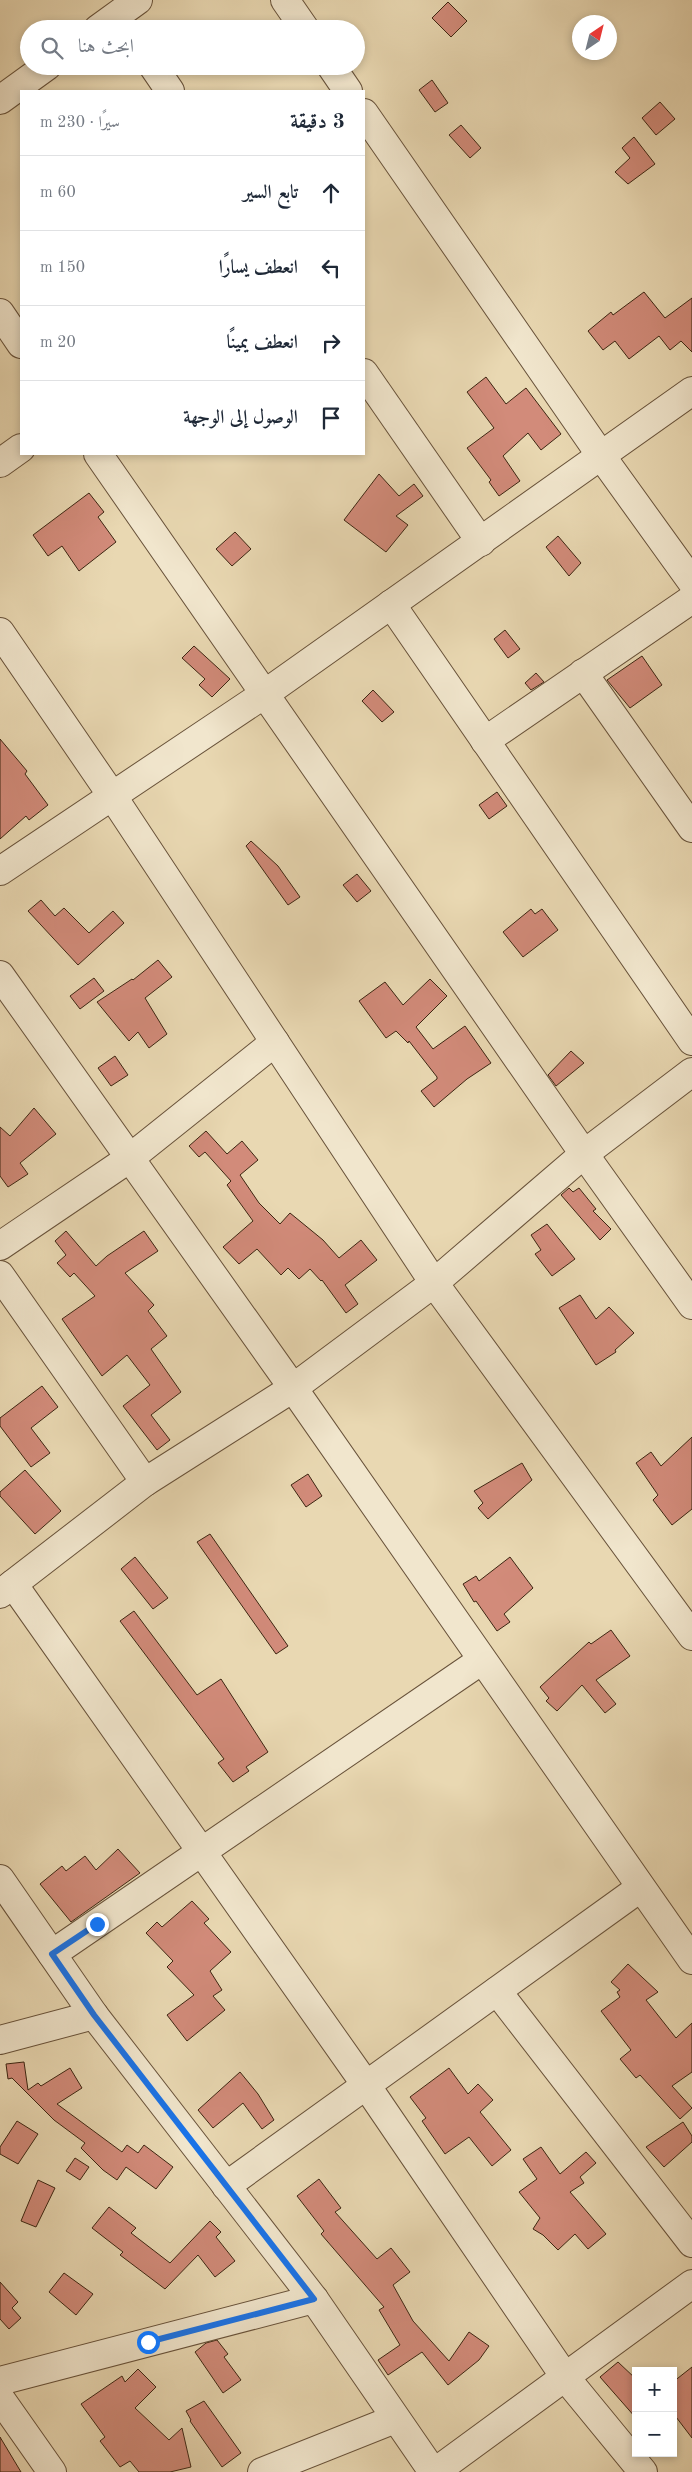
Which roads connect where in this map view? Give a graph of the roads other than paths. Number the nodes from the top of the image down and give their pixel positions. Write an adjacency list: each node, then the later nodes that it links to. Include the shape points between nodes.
1 (285, 0): 2 (street)
2 (299, 20)
3 (35, 75): 8 (street)
4 (158, 75): 6 (street)
5 (337, 75): 7 (street)
6 (169, 90)
7 (347, 90)
8 (0, 100)
9 (365, 114): 16 (street)
10 (0, 313): 11 (street)
11 (20, 343)
12 (365, 373): 18 (street)
13 (692, 391): 16 (street)
14 (20, 449): 17 (street)
15 (99, 455): 24 (street)
16 (602, 457): 18 (street); 19 (street)
17 (0, 463)
18 (481, 542): 21 (street)
19 (692, 582)
20 (692, 599): 23 (street)
21 (392, 604): 24 (street); 25 (street)
22 (0, 632): 26 (street)
23 (583, 673): 25 (street); 27 (street)
24 (266, 692): 26 (street); 33 (street)
25 (485, 741): 30 (street)
26 (113, 797): 28 (street); 31 (street)
27 (692, 828)
28 (0, 871)
29 (0, 975): 34 (street)
30 (692, 1041)
31 (275, 1042): 34 (street); 37 (street)
32 (692, 1072): 33 (street)
33 (584, 1154): 37 (street); 38 (street)
34 (130, 1158): 35 (street); 39 (street)
35 (0, 1246)
36 (0, 1274): 40 (street)
37 (434, 1283): 39 (street); 42 (street)
38 (692, 1305)
39 (293, 1388): 40 (street); 43 (street)
40 (145, 1482): 41 (street)
41 (4, 1590): 44 (street)
42 (692, 1636)
43 (482, 1660): 44 (street); 46 (street)
44 (202, 1852): 47 (street); 52 (street)
45 (0, 1879): 47 (street)
46 (640, 1888): 48 (street); 49 (street)
47 (52, 1954): 50 (street)
48 (692, 1960)
49 (497, 1991): 52 (street); 54 (street)
50 (94, 2015): 51 (street); 53 (street)
51 (0, 2040)
52 (366, 2085): 53 (street); 57 (street)
53 (226, 2186): 56 (street)
54 (692, 2243)
55 (692, 2284): 57 (street)
56 (314, 2299): 58 (street); 60 (street)
57 (565, 2377): 63 (street); 64 (street)
58 (0, 2380)
59 (0, 2398): 61 (street)
60 (395, 2419): 62 (street); 63 (street)
61 (52, 2472)
62 (262, 2472)
63 (434, 2472)
64 (643, 2472)

